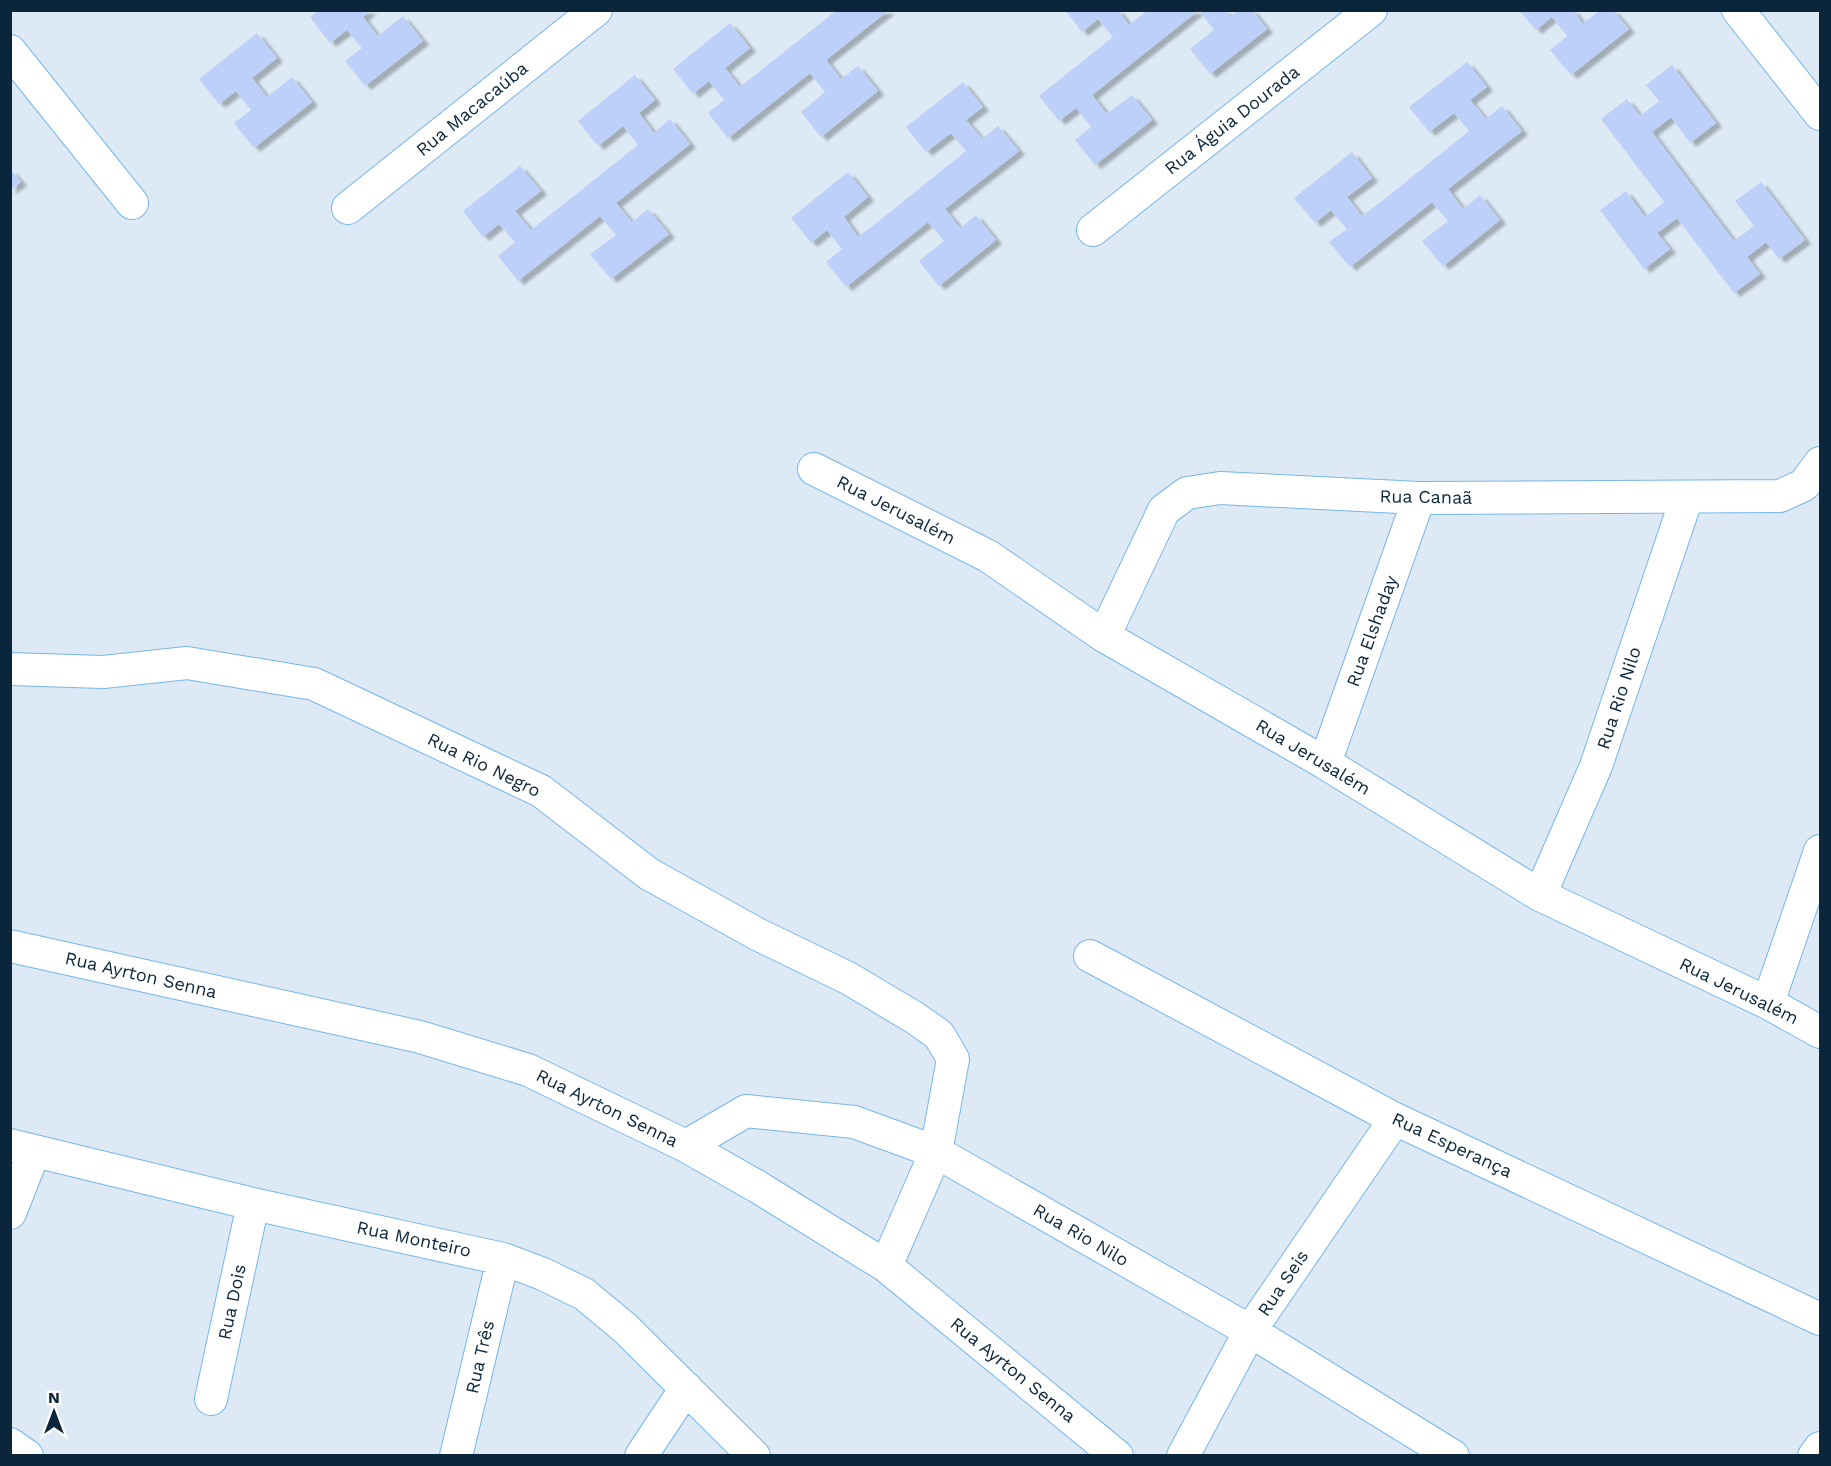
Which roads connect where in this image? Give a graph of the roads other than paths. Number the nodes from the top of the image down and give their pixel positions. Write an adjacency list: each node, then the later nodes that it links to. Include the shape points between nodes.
1 (596, 10): 7 (street, Rua Macacaúba)
2 (1371, 10): 8 (street, Rua Águia Dourada)
3 (1738, 10): 5 (street)
4 (10, 51): 6 (street)
5 (1821, 114)
6 (132, 203)
7 (348, 208)
8 (1093, 230)
9 (1821, 464): 11 (street, Rua Canaã, via 1804,485 1780,496)
10 (814, 469): 13 (street, Rua Jerusalém, via 988,556)
11 (1687, 497): 12 (street, Rua Canaã); 17 (street, Rua Rio Nilo, via 1596,766)
12 (1419, 498): 13 (street, Rua Canaã, via 1220,488 1187,493 1164,510); 15 (street, Rua Elshaday)
13 (1104, 636): 15 (street, Rua Jerusalém)
14 (10, 669): 25 (street, Rua Rio Negro, via 103,672 188,663 314,684 541,791 649,874 757,934 848,978 939,1035 953,1059)
15 (1325, 763): 17 (street, Rua Jerusalém)
16 (1821, 851): 20 (street)
17 (1540, 895): 20 (street, Rua Jerusalém)
18 (10, 946): 23 (street, Rua Ayrton Senna, via 420,1037 528,1070)
19 (1090, 956): 22 (street, Rua Esperança)
20 (1768, 1003): 21 (street, Rua Jerusalém)
21 (1821, 1032)
22 (1395, 1119): 30 (street, Rua Esperança); 31 (street, Rua Seis)
23 (686, 1146): 25 (street, Rua Rio Nilo, via 746,1111 854,1122); 29 (street, Rua Ayrton Senna)
24 (22, 1149): 26 (street, Rua Monteiro); 27 (street)
25 (936, 1152): 29 (street); 31 (street, Rua Rio Nilo)
26 (253, 1204): 28 (street, Rua Monteiro); 33 (street, Rua Dois)
27 (10, 1213)
28 (503, 1259): 32 (street, Rua Monteiro, via 584,1294); 37 (street, Rua Três)
29 (886, 1266): 40 (street, Rua Ayrton Senna)
30 (1821, 1319)
31 (1250, 1331): 41 (street, Rua Seis); 42 (street, Rua Rio Nilo)
32 (686, 1388): 38 (street); 39 (street, Rua Monteiro)
33 (211, 1399)
34 (10, 1444): 36 (street)
35 (1821, 1448): 43 (street)
36 (27, 1455)
37 (456, 1455)
38 (641, 1455)
39 (753, 1455)
40 (1116, 1455)
41 (1183, 1455)
42 (1453, 1455)
43 (1814, 1455)

